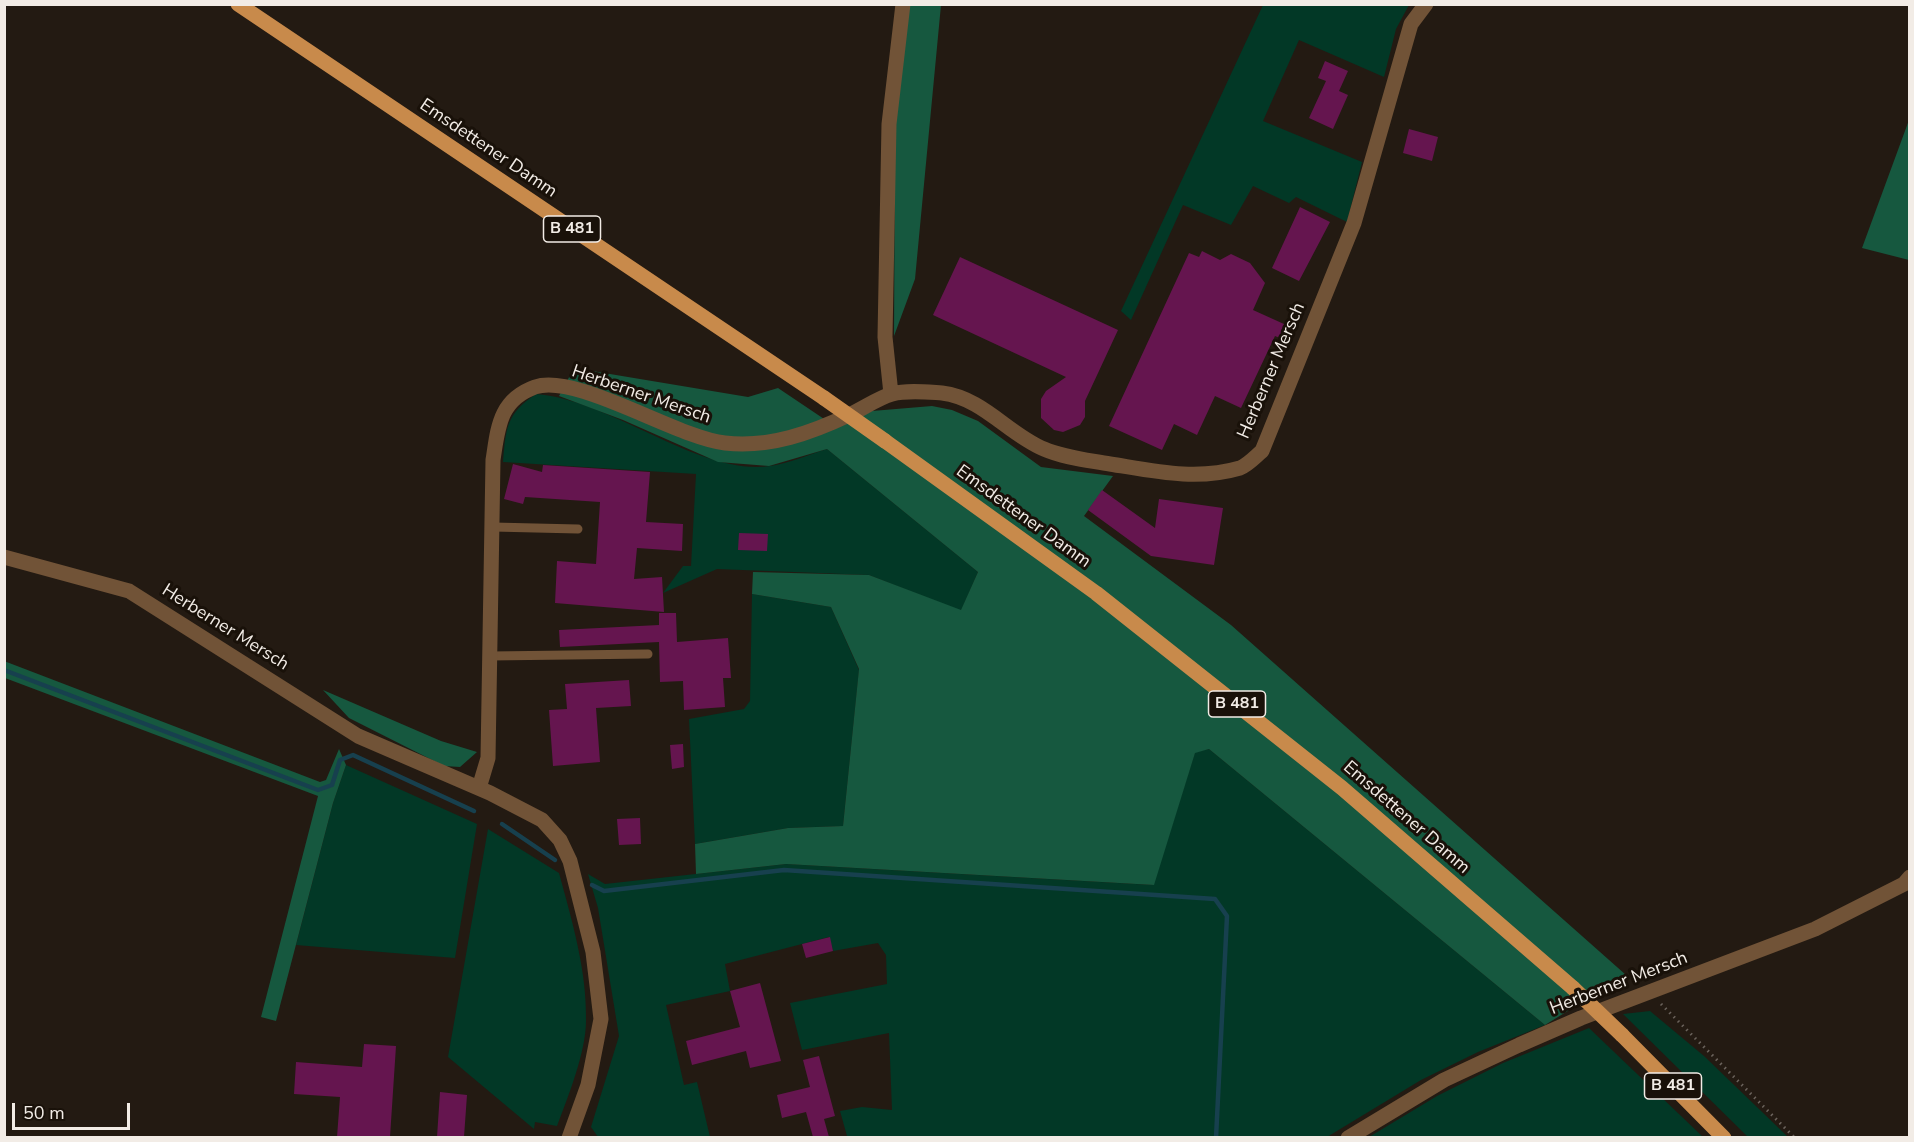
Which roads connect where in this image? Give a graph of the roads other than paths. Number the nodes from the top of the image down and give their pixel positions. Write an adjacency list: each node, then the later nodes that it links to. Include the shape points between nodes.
1 (238, 4): 14 (main road, Emsdettener Damm / B 481, bridge, via 824,398 1096,593 1342,788 1573,988)
2 (903, 4): 4 (street, via 889,124 885,337)
3 (1426, 4): 4 (street, Herberner Mersch, via 1411,24 1349,234 1262,451 1243,467 1202,475 1172,474 1072,457 1044,449 972,402 945,394)
4 (891, 394): 5 (street, Herberner Mersch, via 808,433 747,444 702,438 605,399 555,386 537,387 511,402 499,420 493,460)
5 (493, 526): 6 (lane); 9 (street, Herberner Mersch)
6 (578, 530)
7 (4, 557): 10 (street, Herberner Mersch, via 129,591 357,736)
8 (648, 654): 9 (lane)
9 (490, 656): 10 (street, Herberner Mersch, via 488,758)
10 (479, 788): 12 (street, Herberner Mersch, via 542,820 560,840 580,898 593,952 601,1019 588,1085)
11 (1910, 877): 13 (street, Herberner Mersch, via 1904,884 1815,929 1581,1018 1444,1080)
12 (569, 1137)
13 (1348, 1137)
14 (1725, 1137)

